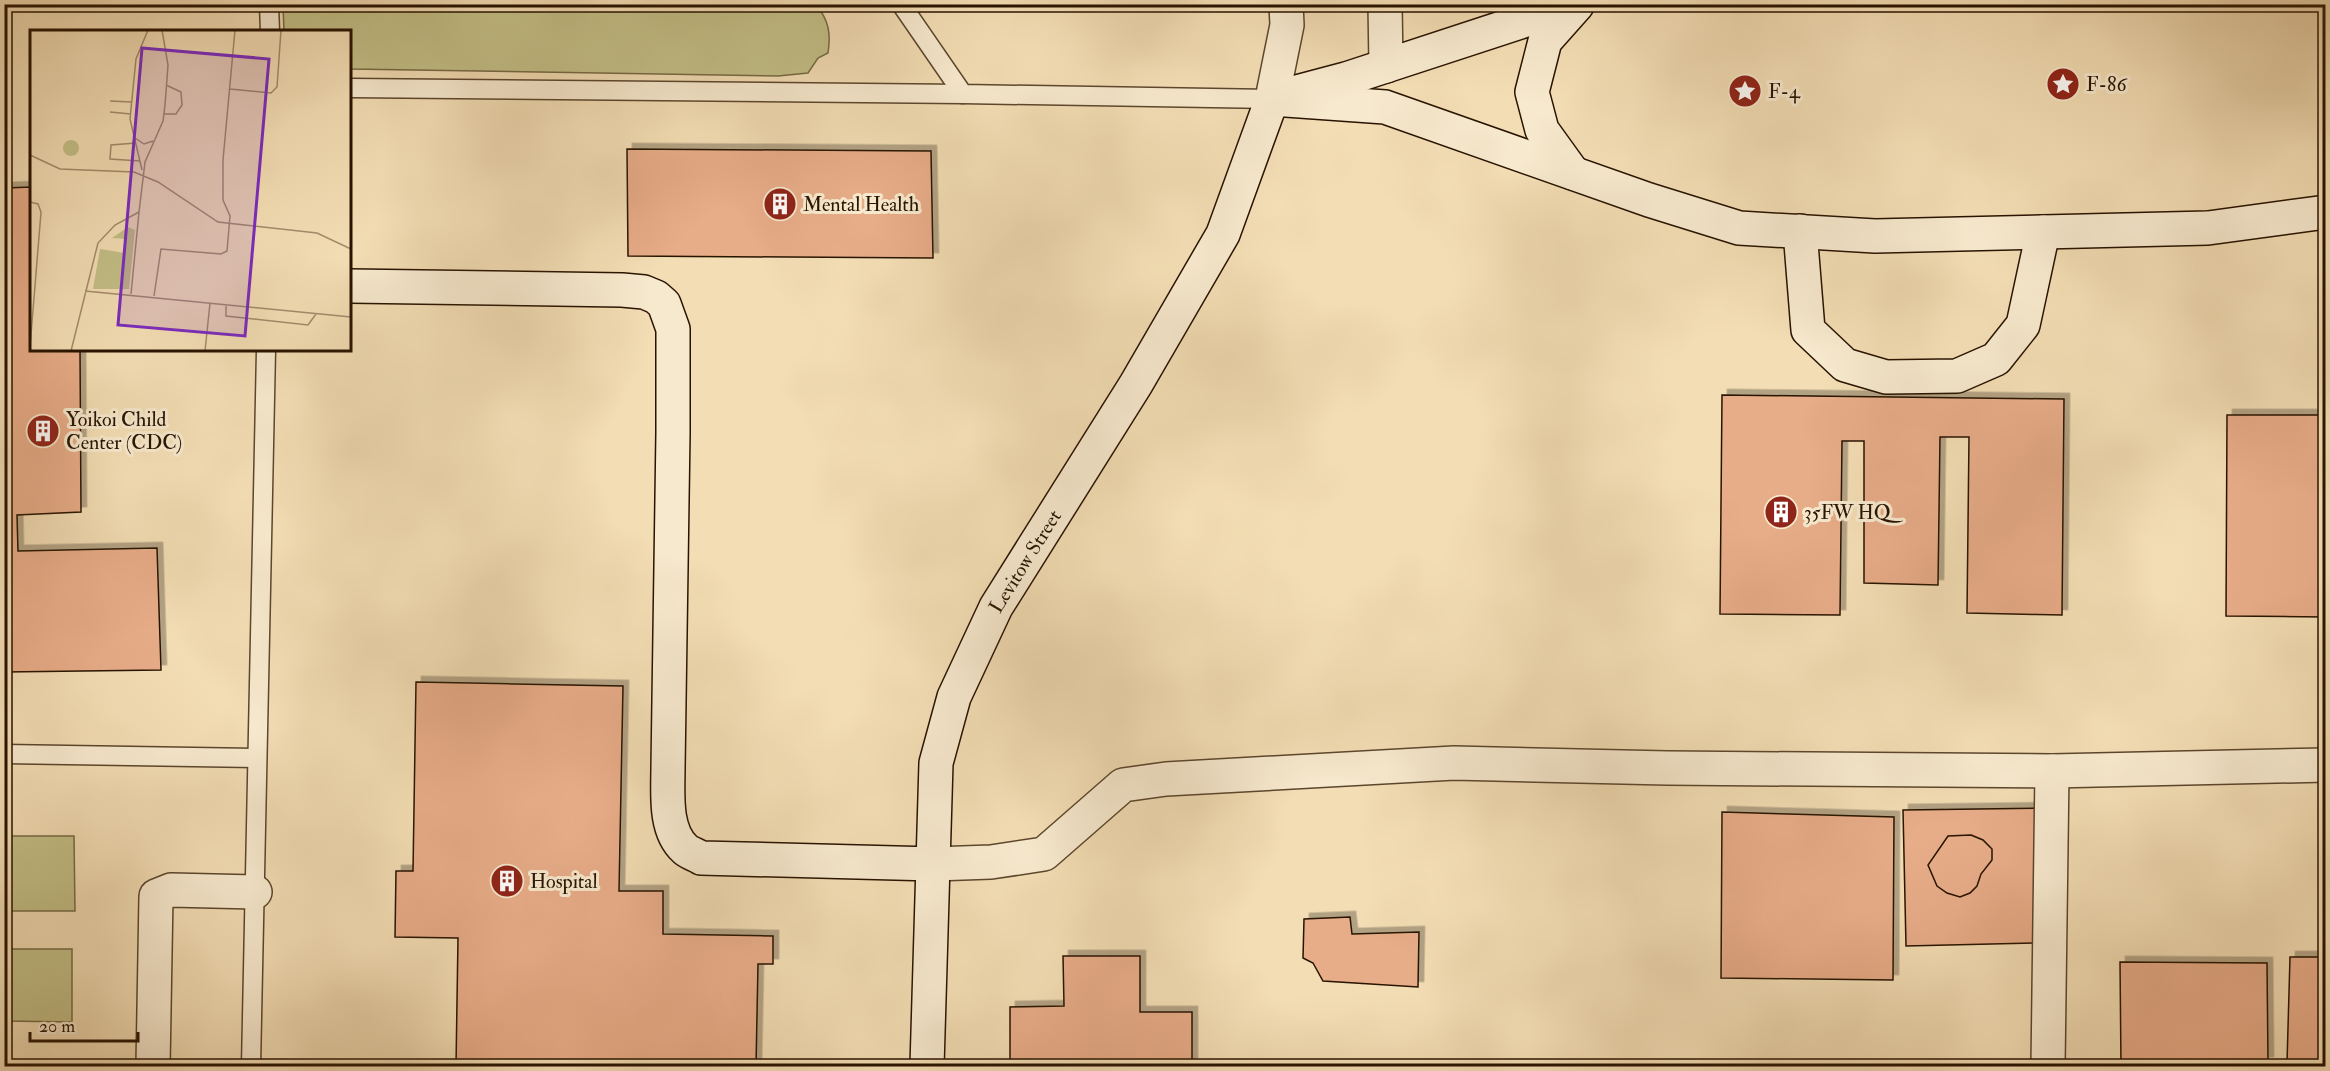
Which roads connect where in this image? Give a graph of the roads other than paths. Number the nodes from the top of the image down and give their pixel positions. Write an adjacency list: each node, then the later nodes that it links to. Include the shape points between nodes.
1 (269, 4): 7 (lane)
2 (901, 4): 10 (lane)
3 (1286, 4): 11 (street, Levitow Street, via 1287,25)
4 (1385, 4): 8 (street)
5 (1576, 4): 6 (street); 12 (street, via 1545,41 1532,92 1542,130)
6 (1533, 11): 8 (street)
7 (270, 30)
8 (1386, 66): 11 (street)
9 (351, 88): 10 (lane)
10 (963, 94): 11 (lane)
11 (1272, 99): 12 (street, via 1385,107); 22 (street, Levitow Street, via 1223,234 1136,384 996,607 954,697 936,763)
12 (1573, 173): 14 (street, via 1739,228)
13 (2325, 212): 15 (street, via 2208,228)
14 (1800, 231): 15 (street, via 1875,236); 15 (street, via 1808,330 1845,365 1886,377 1957,376 1996,359 2023,325)
15 (2043, 232)
16 (351, 286): 22 (street, via 644,292 664,304 673,341 670,825 684,849 702,858)
17 (266, 351): 19 (lane)
18 (4, 754): 19 (lane)
19 (257, 758): 23 (lane)
20 (2325, 765): 21 (street)
21 (2052, 771): 22 (street, via 1454,763 1166,779 1123,785 1044,854 991,862); 27 (street)
22 (933, 864): 26 (street, Levitow Street)
23 (255, 892): 24 (street, via 171,890 156,896); 25 (lane)
24 (153, 1066)
25 (251, 1066)
26 (927, 1066)
27 (2048, 1066)

